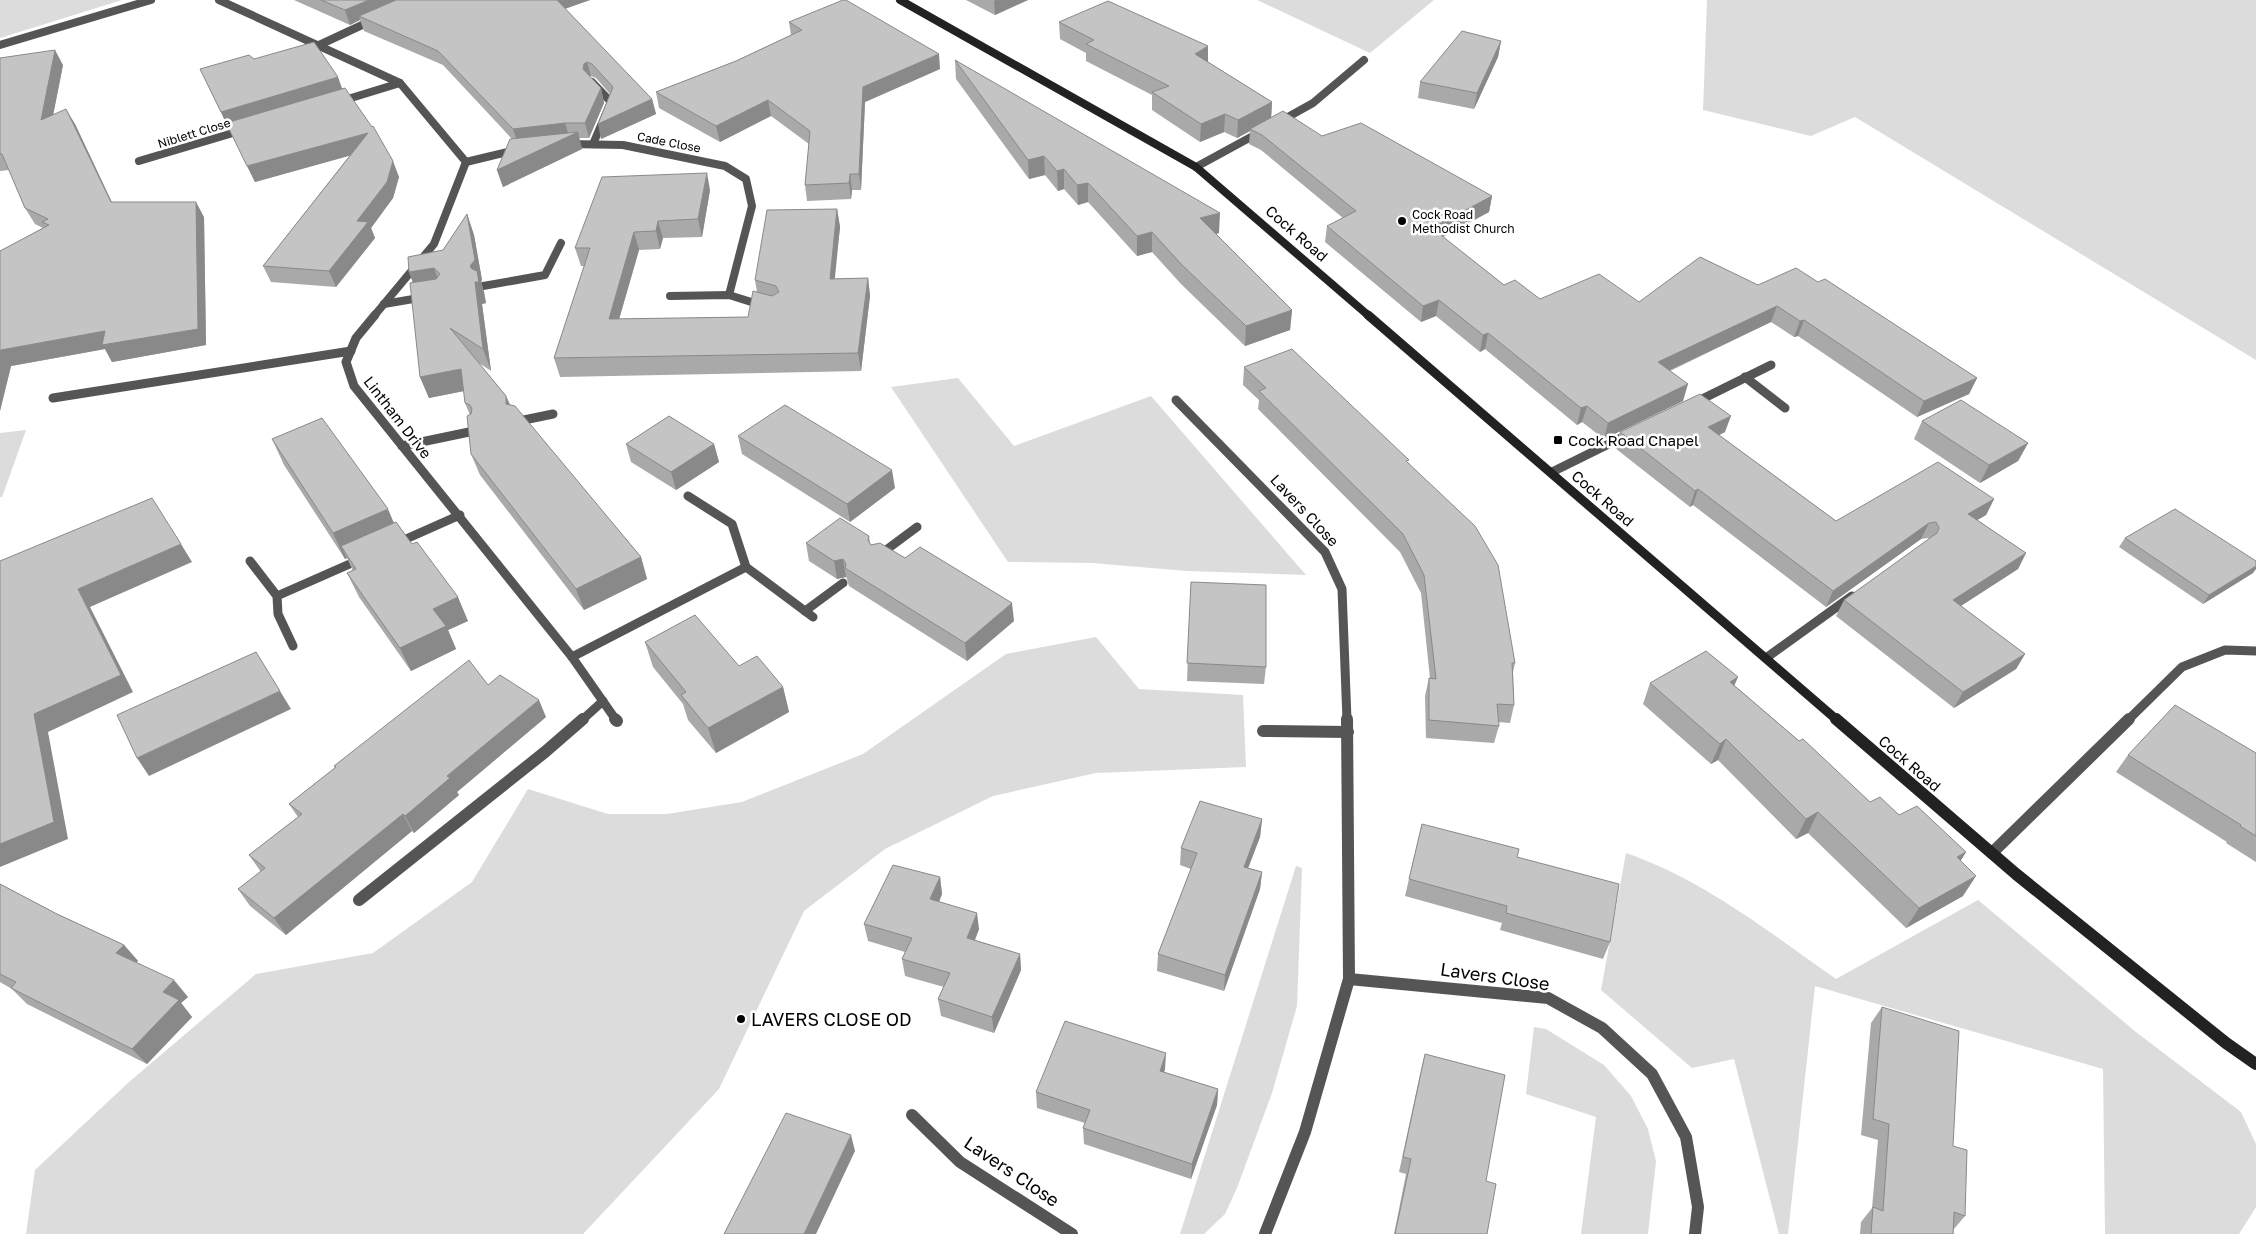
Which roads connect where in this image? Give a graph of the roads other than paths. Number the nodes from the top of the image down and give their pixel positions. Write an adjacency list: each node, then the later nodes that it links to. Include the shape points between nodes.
1 (151, 0): 5 (street)
2 (219, 0): 6 (street)
3 (900, 0): 17 (street, Cock Road)
4 (386, 13): 6 (street)
5 (0, 46)
6 (317, 46): 9 (street)
7 (1364, 60): 17 (street, via 1313,103)
8 (592, 82): 13 (street, via 611,102)
9 (400, 84): 10 (street); 16 (street)
10 (325, 106)
11 (250, 128): 15 (street, Niblett Close)
12 (561, 144): 13 (street, Cade Close)
13 (592, 144): 20 (street, Cade Close, via 623,145 725,166 746,179 752,206)
14 (525, 149): 16 (street)
15 (139, 161)
16 (466, 162): 23 (street, Lintham Drive, via 434,244)
17 (1196, 166): 37 (street, Cock Road)
18 (561, 243): 19 (street, via 545,275)
19 (483, 286)
20 (729, 295): 22 (street); 24 (street)
21 (432, 296): 23 (street)
22 (670, 296)
23 (384, 304): 25 (street, Lintham Drive, via 356,338)
24 (777, 309)
25 (351, 351): 28 (street); 36 (street, Lintham Drive, via 346,362 354,386)
26 (1771, 365): 27 (street)
27 (1745, 378): 30 (street); 31 (street)
28 (53, 398)
29 (1176, 400): 56 (street, Lavers Close, via 1326,552 1342,589)
30 (1683, 408)
31 (1786, 408)
32 (553, 414): 33 (street)
33 (519, 420)
34 (1639, 429): 37 (street)
35 (474, 430): 36 (street)
36 (402, 446): 39 (street, Lintham Drive)
37 (1552, 472): 52 (street, Cock Road)
38 (688, 496): 45 (street, via 732,524)
39 (460, 515): 41 (street); 51 (street, Lintham Drive)
40 (917, 527): 43 (street)
41 (390, 546)
42 (373, 554): 48 (street)
43 (877, 557)
44 (250, 561): 48 (street)
45 (746, 567): 46 (street, via 809,614); 51 (street)
46 (843, 583)
47 (1862, 589): 52 (street)
48 (276, 596): 49 (street, via 278,614)
49 (293, 646)
50 (2256, 651): 57 (street, via 2225,650 2182,666)
51 (572, 657): 53 (street, Lintham Drive)
52 (1766, 658): 57 (street, Cock Road)
53 (603, 701): 54 (street, Lintham Drive); 58 (street, via 545,752)
54 (617, 721)
55 (1263, 731): 56 (street)
56 (1348, 732): 59 (street, Lavers Close)
57 (1992, 854): 60 (street, Cock Road)
58 (359, 900)
59 (1349, 979): 63 (street, Lavers Close, via 1305,1132); 64 (street, Lavers Close, via 1548,998 1602,1028 1652,1074 1686,1137 1698,1207)
60 (2256, 1064)
61 (912, 1116): 62 (street, Lavers Close, via 960,1162)
62 (1072, 1234)
63 (1265, 1234)
64 (1695, 1234)

